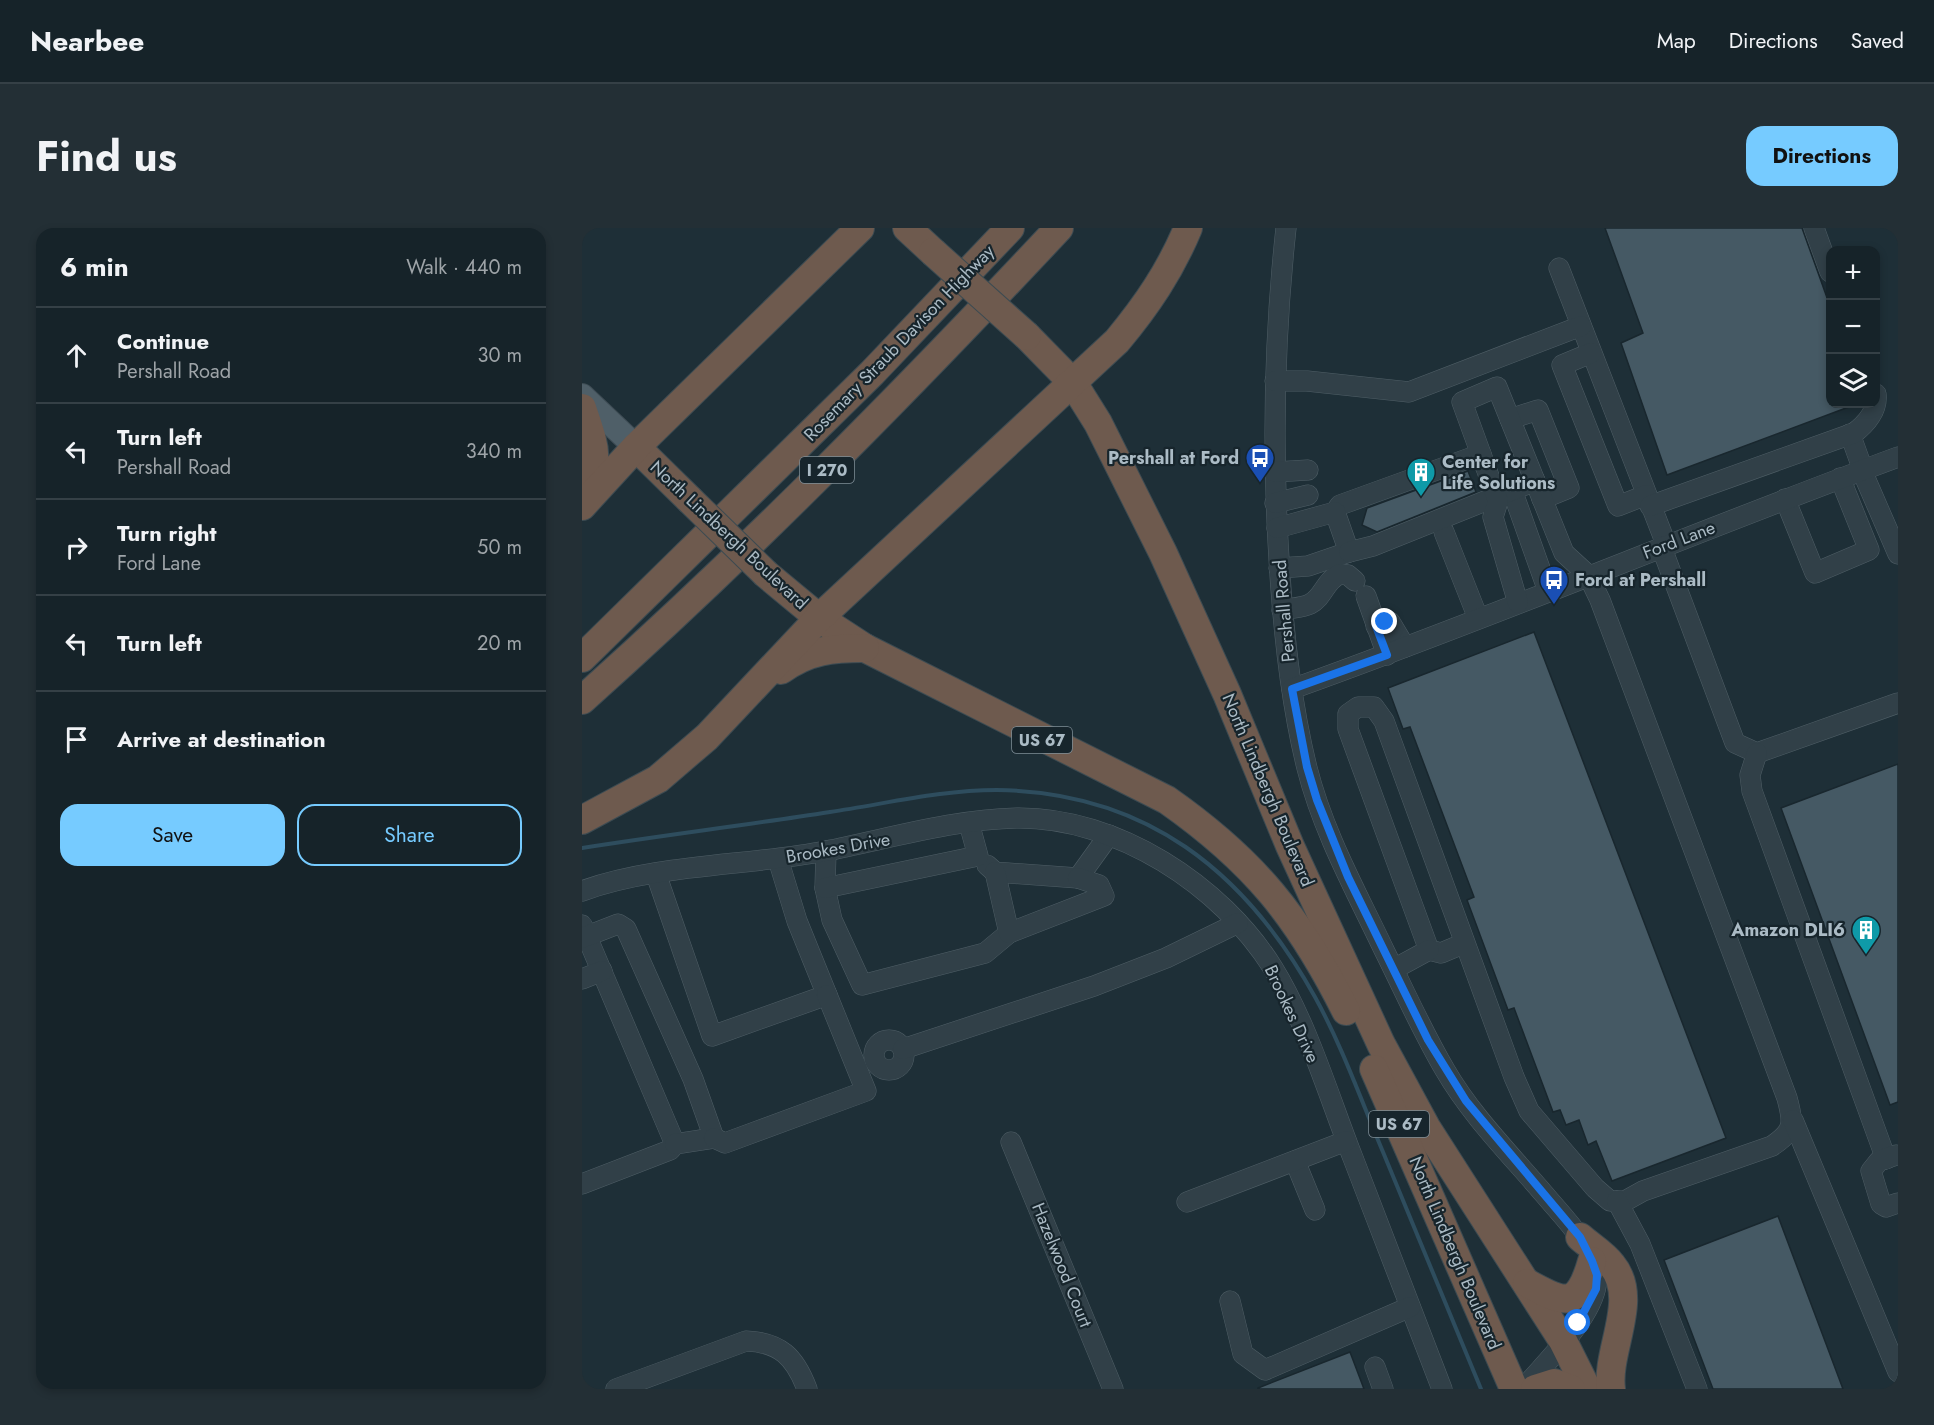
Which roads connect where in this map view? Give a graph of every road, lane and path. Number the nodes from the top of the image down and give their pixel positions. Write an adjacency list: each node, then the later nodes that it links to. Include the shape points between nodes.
1 (860, 228): 19 (highway)
2 (907, 228): 13 (highway, North Lindbergh Boulevard / US 67, bridge)
3 (1010, 228): 51 (highway, Rosemary Straub Davison Highway / I 270, via 872,373)
4 (1059, 228): 54 (highway, Rosemary Straub Davison Highway / I 270, via 819,478)
5 (1188, 228): 13 (highway, via 1173,265 1146,306 1117,341)
6 (1286, 228): 12 (street, Pershall Road)
7 (1814, 228): 8 (street)
8 (1826, 261)
9 (1559, 268): 10 (street)
10 (1581, 326): 11 (street); 12 (street, via 1409,392)
11 (1591, 353): 31 (street); 31 (street, via 1563,363 1566,375 1618,506)
12 (1275, 381): 24 (street, Pershall Road)
13 (1073, 383): 45 (highway); 91 (highway, North Lindbergh Boulevard / US 67, via 1098,423 1163,554 1381,1044 1426,1127)
14 (582, 398): 19 (main road, North Lindbergh Boulevard / US 67); 28 (highway, via 608,450 607,465)
15 (582, 408): 28 (highway, via 595,451)
16 (1874, 408): 18 (street, via 1862,427)
17 (1510, 419): 20 (street, via 1497,387 1462,402); 26 (street); 26 (street, via 1538,410 1569,488)
18 (1850, 434): 23 (street); 31 (street)
19 (636, 447): 28 (highway); 45 (highway, North Lindbergh Boulevard / US 67, bridge, via 766,574)
20 (1481, 454): 27 (street); 34 (street, via 1341,505)
21 (1898, 457): 23 (street, Ford Lane)
22 (1308, 470): 24 (street)
23 (1863, 470): 25 (street, Ford Lane); 39 (street)
24 (1275, 472): 32 (street, Pershall Road)
25 (1840, 478): 30 (street, Ford Lane); 30 (street, via 1869,550 1815,573)
26 (1538, 490): 27 (street); 41 (street, via 1563,553)
27 (1504, 492): 38 (street); 42 (street); 43 (street, via 1493,517)
28 (592, 493): 33 (highway)
29 (1308, 495): 32 (street)
30 (1785, 499): 37 (street, Ford Lane)
31 (1648, 501): 37 (street)
32 (1275, 503): 35 (street, Pershall Road)
33 (582, 506)
34 (1335, 512): 35 (street); 38 (street)
35 (1277, 528): 40 (street, Pershall Road)
36 (1444, 532): 46 (street)
37 (1663, 545): 41 (street, Ford Lane); 56 (street, via 1735,743)
38 (1349, 552): 40 (street, via 1308,566)
39 (1898, 554)
40 (1279, 568): 44 (street, Pershall Road)
41 (1588, 575): 42 (street, Ford Lane); 78 (street, via 1729,940)
42 (1548, 591): 43 (street, Ford Lane)
43 (1518, 603): 46 (street, Ford Lane)
44 (1282, 610): 47 (street, via 1309,605 1327,582 1340,573 1348,575 1360,589); 52 (street, Pershall Road)
45 (819, 618): 49 (highway, North Lindbergh Boulevard / US 67); 53 (highway)
46 (1478, 618): 48 (street, Ford Lane)
47 (1376, 626): 48 (street, via 1390,622); 50 (street)
48 (1405, 647): 50 (street, Ford Lane)
49 (866, 648): 53 (highway, via 810,652); 102 (highway, North Lindbergh Boulevard / US 67, via 1167,801 1210,831 1256,873 1293,918 1353,1024)
50 (1387, 655): 52 (street, Ford Lane)
51 (582, 658)
52 (1292, 689): 73 (street, Pershall Road, via 1317,800 1348,877)
53 (748, 694): 57 (highway, via 707,737 658,779)
54 (582, 700)
55 (1898, 702): 56 (street)
56 (1757, 753): 83 (street, via 1750,775 1752,789)
57 (582, 820)
58 (969, 823): 59 (street, Brookes Drive, via 1018,818); 60 (street, Brookes Drive); 61 (street)
59 (1110, 835): 65 (street); 68 (street, Brookes Drive, via 1162,860)
60 (826, 851): 62 (street, Brookes Drive); 66 (street)
61 (978, 856): 63 (street); 66 (street)
62 (778, 859): 64 (street, Brookes Drive); 76 (street, via 797,921)
63 (995, 872): 65 (street); 70 (street)
64 (656, 874): 67 (street, Brookes Drive, via 617,879); 76 (street, via 711,1036)
65 (1078, 878): 70 (street, via 1100,885 1104,896)
66 (825, 888): 70 (street, via 832,920 862,985 985,953)
67 (582, 891)
68 (1238, 924): 77 (street, via 1094,986); 80 (street, Brookes Drive, via 1273,969 1305,1036)
69 (583, 933): 74 (street); 79 (street, via 618,924 626,928 693,1079)
70 (1009, 933)
71 (1465, 943): 72 (street, via 1441,953); 72 (street, via 1384,721 1374,707 1358,707 1348,714 1348,729); 86 (street, via 1529,1110 1595,1188 1610,1201)
72 (1429, 950): 73 (street)
73 (1394, 969): 90 (street, Pershall Road, via 1447,1073)
74 (602, 972): 75 (street); 82 (street)
75 (582, 979)
76 (827, 995): 79 (street, via 866,1091 725,1143)
77 (903, 1049)
78 (1793, 1120): 86 (street, via 1787,1136 1772,1146); 96 (street)
79 (714, 1138): 82 (street)
80 (1346, 1141): 84 (street); 93 (street, Brookes Drive)
81 (1011, 1142): 99 (street, Hazelwood Court)
82 (675, 1144): 85 (street, via 670,1150)
83 (1892, 1156): 88 (street, via 1879,1161 1871,1171 1881,1204 1886,1207)
84 (1295, 1161): 87 (street); 89 (street)
85 (582, 1184)
86 (1617, 1201): 108 (street, via 1640,1244)
87 (1186, 1202)
88 (1898, 1203)
89 (1315, 1210)
90 (1586, 1249): 91 (highway, via 1583,1286 1575,1295 1565,1300 1555,1298); 94 (street, via 1597,1275 1596,1289); 107 (highway, via 1612,1265 1620,1280 1622,1311)
91 (1527, 1283): 94 (highway, North Lindbergh Boulevard / US 67)
92 (1230, 1301): 93 (street, via 1243,1354 1265,1370)
93 (1410, 1307): 101 (street, Brookes Drive)
94 (1563, 1341): 103 (street); 106 (highway, North Lindbergh Boulevard / US 67)
95 (1375, 1367): 100 (street)
96 (1898, 1372)
97 (616, 1389): 98 (street, via 746,1341 766,1341 783,1350)
98 (807, 1389)
99 (1113, 1389)
100 (1383, 1389)
101 (1442, 1389)
102 (1514, 1389)
103 (1522, 1389)
104 (1535, 1389): 105 (highway, via 1554,1383)
105 (1571, 1389)
106 (1587, 1389)
107 (1611, 1389)
108 (1697, 1389)

